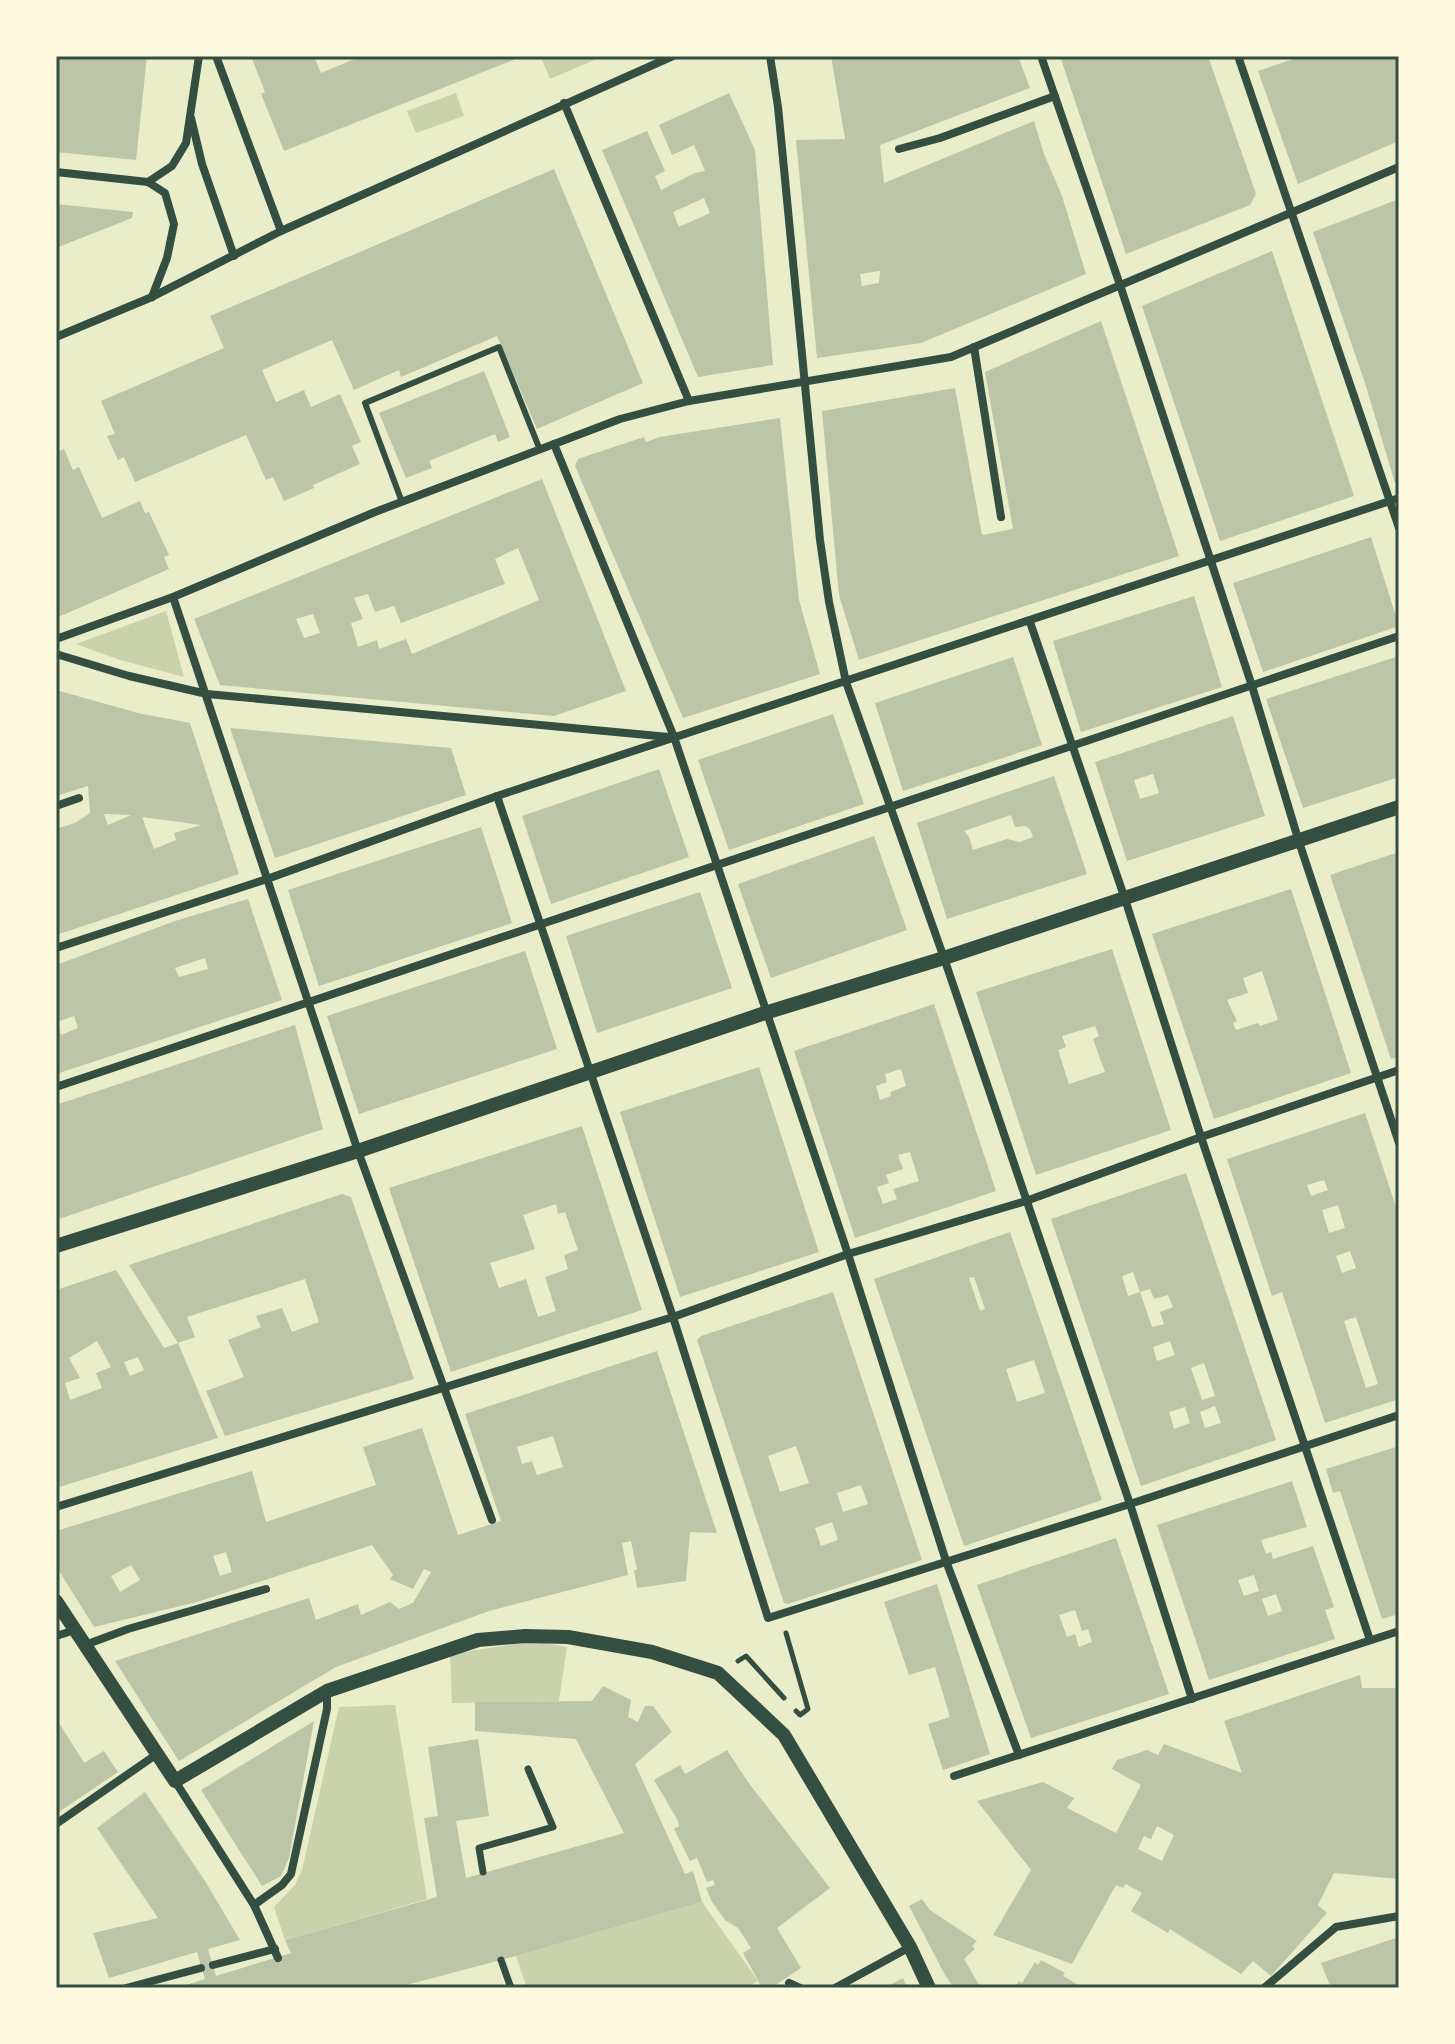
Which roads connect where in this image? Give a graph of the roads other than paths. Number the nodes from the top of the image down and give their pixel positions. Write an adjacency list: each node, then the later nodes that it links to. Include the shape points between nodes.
1 (199, 56): 9 (street)
2 (216, 56): 15 (street)
3 (673, 56): 8 (street)
4 (770, 56): 21 (street)
5 (1041, 56): 7 (street)
6 (1238, 56): 14 (street)
7 (1055, 96): 10 (street); 17 (street)
8 (564, 103): 15 (street); 22 (street)
9 (191, 118): 13 (street, via 186,143 172,166); 16 (street)
10 (899, 149)
11 (1399, 167): 14 (street)
12 (56, 172): 13 (street)
13 (148, 182): 18 (street, via 165,193 174,224)
14 (1294, 213): 17 (street); 25 (street)
15 (281, 231): 16 (street)
16 (234, 256): 18 (street)
17 (1120, 285): 20 (street); 29 (street)
18 (152, 297): 19 (street)
19 (56, 337)
20 (974, 347): 21 (street, via 951,357); 27 (street)
21 (806, 381): 22 (street); 35 (street, via 820,540)
22 (689, 401): 23 (street)
23 (554, 444): 24 (street); 38 (street)
24 (540, 450): 26 (street); 26 (lane, via 499,347 365,403)
25 (1395, 500): 28 (street); 29 (street)
26 (402, 502): 30 (street)
27 (1001, 517)
28 (1399, 528)
29 (1210, 560): 31 (street); 36 (street)
30 (173, 597): 33 (street); 37 (street)
31 (1030, 622): 35 (street); 39 (street)
32 (1399, 636): 36 (street)
33 (56, 639)
34 (56, 654): 37 (street)
35 (846, 682): 38 (street); 43 (street)
36 (1252, 686): 39 (street); 45 (street)
37 (207, 694): 38 (street); 47 (street)
38 (674, 737): 40 (street); 46 (street)
39 (1071, 744): 43 (street); 48 (street)
40 (497, 796): 47 (street); 49 (street)
41 (79, 798): 42 (street)
42 (56, 806)
43 (891, 807): 46 (street); 51 (street)
44 (1399, 807): 45 (street)
45 (1299, 842): 48 (street); 56 (street)
46 (718, 863): 49 (street); 53 (street)
47 (267, 879): 50 (street); 52 (street)
48 (1125, 899): 51 (street); 58 (street)
49 (542, 924): 52 (street); 55 (street)
50 (56, 948)
51 (944, 958): 53 (street); 61 (street)
52 (308, 1002): 57 (street); 60 (street)
53 (765, 1013): 55 (street); 63 (street)
54 (1399, 1070): 56 (street)
55 (591, 1074): 60 (street); 64 (street)
56 (1377, 1077): 58 (street); 59 (street)
57 (56, 1087)
58 (1201, 1137): 61 (street); 67 (street)
59 (1399, 1143)
60 (358, 1151): 62 (street); 65 (street)
61 (1026, 1201): 63 (street); 68 (street)
62 (56, 1246)
63 (848, 1254): 64 (street); 71 (street)
64 (673, 1317): 65 (street); 71 (street, via 768,1618)
65 (444, 1389): 69 (street); 70 (street)
66 (1399, 1415): 67 (street)
67 (1304, 1444): 68 (street); 77 (street)
68 (1130, 1504): 71 (street); 80 (street)
69 (56, 1507)
70 (492, 1520)
71 (946, 1561): 82 (street)
72 (266, 1589): 78 (street)
73 (56, 1601): 74 (street)
74 (75, 1630): 76 (street); 78 (street)
75 (1399, 1631): 77 (street)
76 (56, 1636)
77 (1370, 1640): 80 (street)
78 (85, 1645): 81 (street)
79 (327, 1691): 85 (street); 88 (street, via 291,1874); 90 (street, via 478,1640 525,1636 568,1637 652,1652 718,1673 784,1735)
80 (1192, 1699): 82 (street)
81 (157, 1754): 85 (street); 86 (street)
82 (1019, 1755): 84 (street)
83 (528, 1769): 87 (street, via 553,1827 479,1848)
84 (954, 1776)
85 (175, 1781): 88 (street)
86 (56, 1824)
87 (483, 1872)
88 (254, 1905): 92 (street, via 277,1953)
89 (1399, 1916): 100 (street, via 1336,1927)
90 (910, 1947): 98 (street); 99 (street)
91 (501, 1960): 96 (street)
92 (213, 1965)
93 (201, 1968): 95 (street)
94 (789, 1983): 97 (street)
95 (126, 1988)
96 (511, 1988)
97 (800, 1988)
98 (835, 1988)
99 (929, 1988)
100 (1264, 1988)

